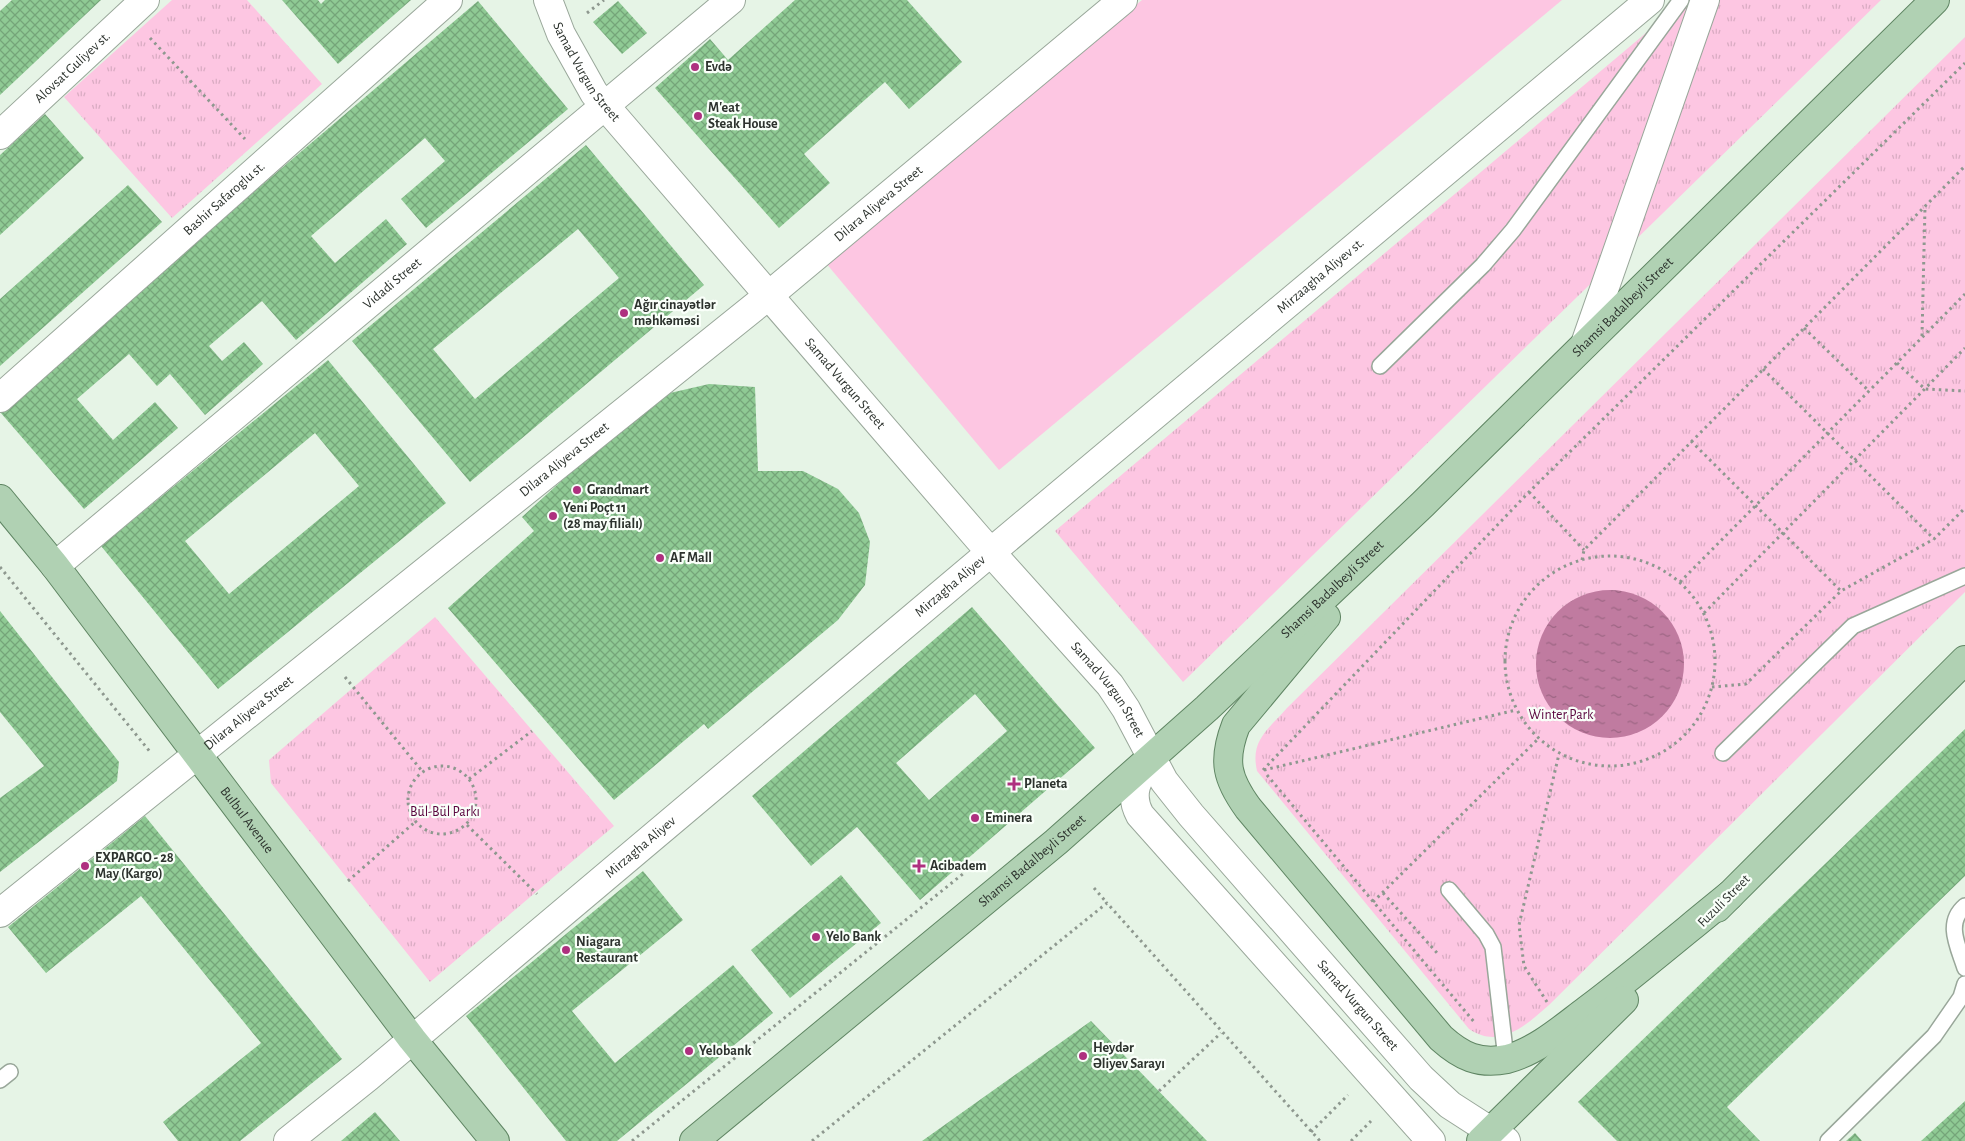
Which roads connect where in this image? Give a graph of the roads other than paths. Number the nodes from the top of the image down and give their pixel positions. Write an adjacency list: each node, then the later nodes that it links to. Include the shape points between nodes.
1 (448, 0): 15 (street, Bashir Safaroglu st.)
2 (548, 0): 10 (street, Samad Vurgun Street, via 575,62)
3 (731, 0): 10 (street, Vidadi Street)
4 (1123, 0): 12 (street, Dilara Aliyeva Street)
5 (1650, 0): 18 (street, Mirzaagha Aliyev st.)
6 (1680, 0): 14 (lane, via 1513,230 1483,266)
7 (1705, 0): 13 (street)
8 (1935, 0): 13 (main road, Shamsi Badalbeyli Street)
9 (136, 8): 11 (street, Alovsat Guliyev st.)
10 (604, 106): 12 (street, Samad Vurgun Street); 19 (street, Vidadi Street)
11 (0, 135)
12 (768, 296): 18 (street, Samad Vurgun Street); 23 (street, Dilara Aliyeva Street)
13 (1585, 344): 17 (main road, Shamsi Badalbeyli Street)
14 (1380, 366)
15 (0, 398)
16 (0, 499): 19 (main road, Bulbul Avenue)
17 (1423, 504): 24 (main road, Shamsi Badalbeyli Street); 32 (main road, via 1244,714 1229,747 1229,777 1248,808 1441,1038 1458,1053 1472,1059)
18 (991, 552): 24 (street, Samad Vurgun Street, via 1110,686 1126,709); 31 (street, Mirzagha Aliyev)
19 (54, 566): 23 (main road, Bulbul Avenue)
20 (1965, 576): 22 (lane, via 1854,626)
21 (1965, 660): 26 (main road, Fuzuli Street)
22 (1723, 753)
23 (197, 754): 28 (street, Dilara Aliyeva Street); 31 (main road, Bulbul Avenue)
24 (1151, 759): 33 (street, Samad Vurgun Street, via 1191,815 1421,1078); 36 (main road, Shamsi Badalbeyli Street, via 1056,842); 37 (street, via 1136,782 1134,792 1135,806 1140,815)
25 (1449, 890): 32 (lane, via 1493,947)
26 (1730, 895): 32 (main road, via 1551,1037); 33 (main road, Fuzuli Street)
27 (1965, 906): 29 (lane, via 1958,912 1952,931)
28 (0, 913)
29 (1965, 968)
30 (1965, 984): 38 (lane, via 1961,997 1934,1036)
31 (412, 1039): 34 (street, Mirzagha Aliyev); 35 (main road, Bulbul Avenue)
32 (1506, 1059)
33 (1492, 1138)
34 (288, 1141)
35 (495, 1141)
36 (694, 1141)
37 (1431, 1141)
38 (1828, 1141)

